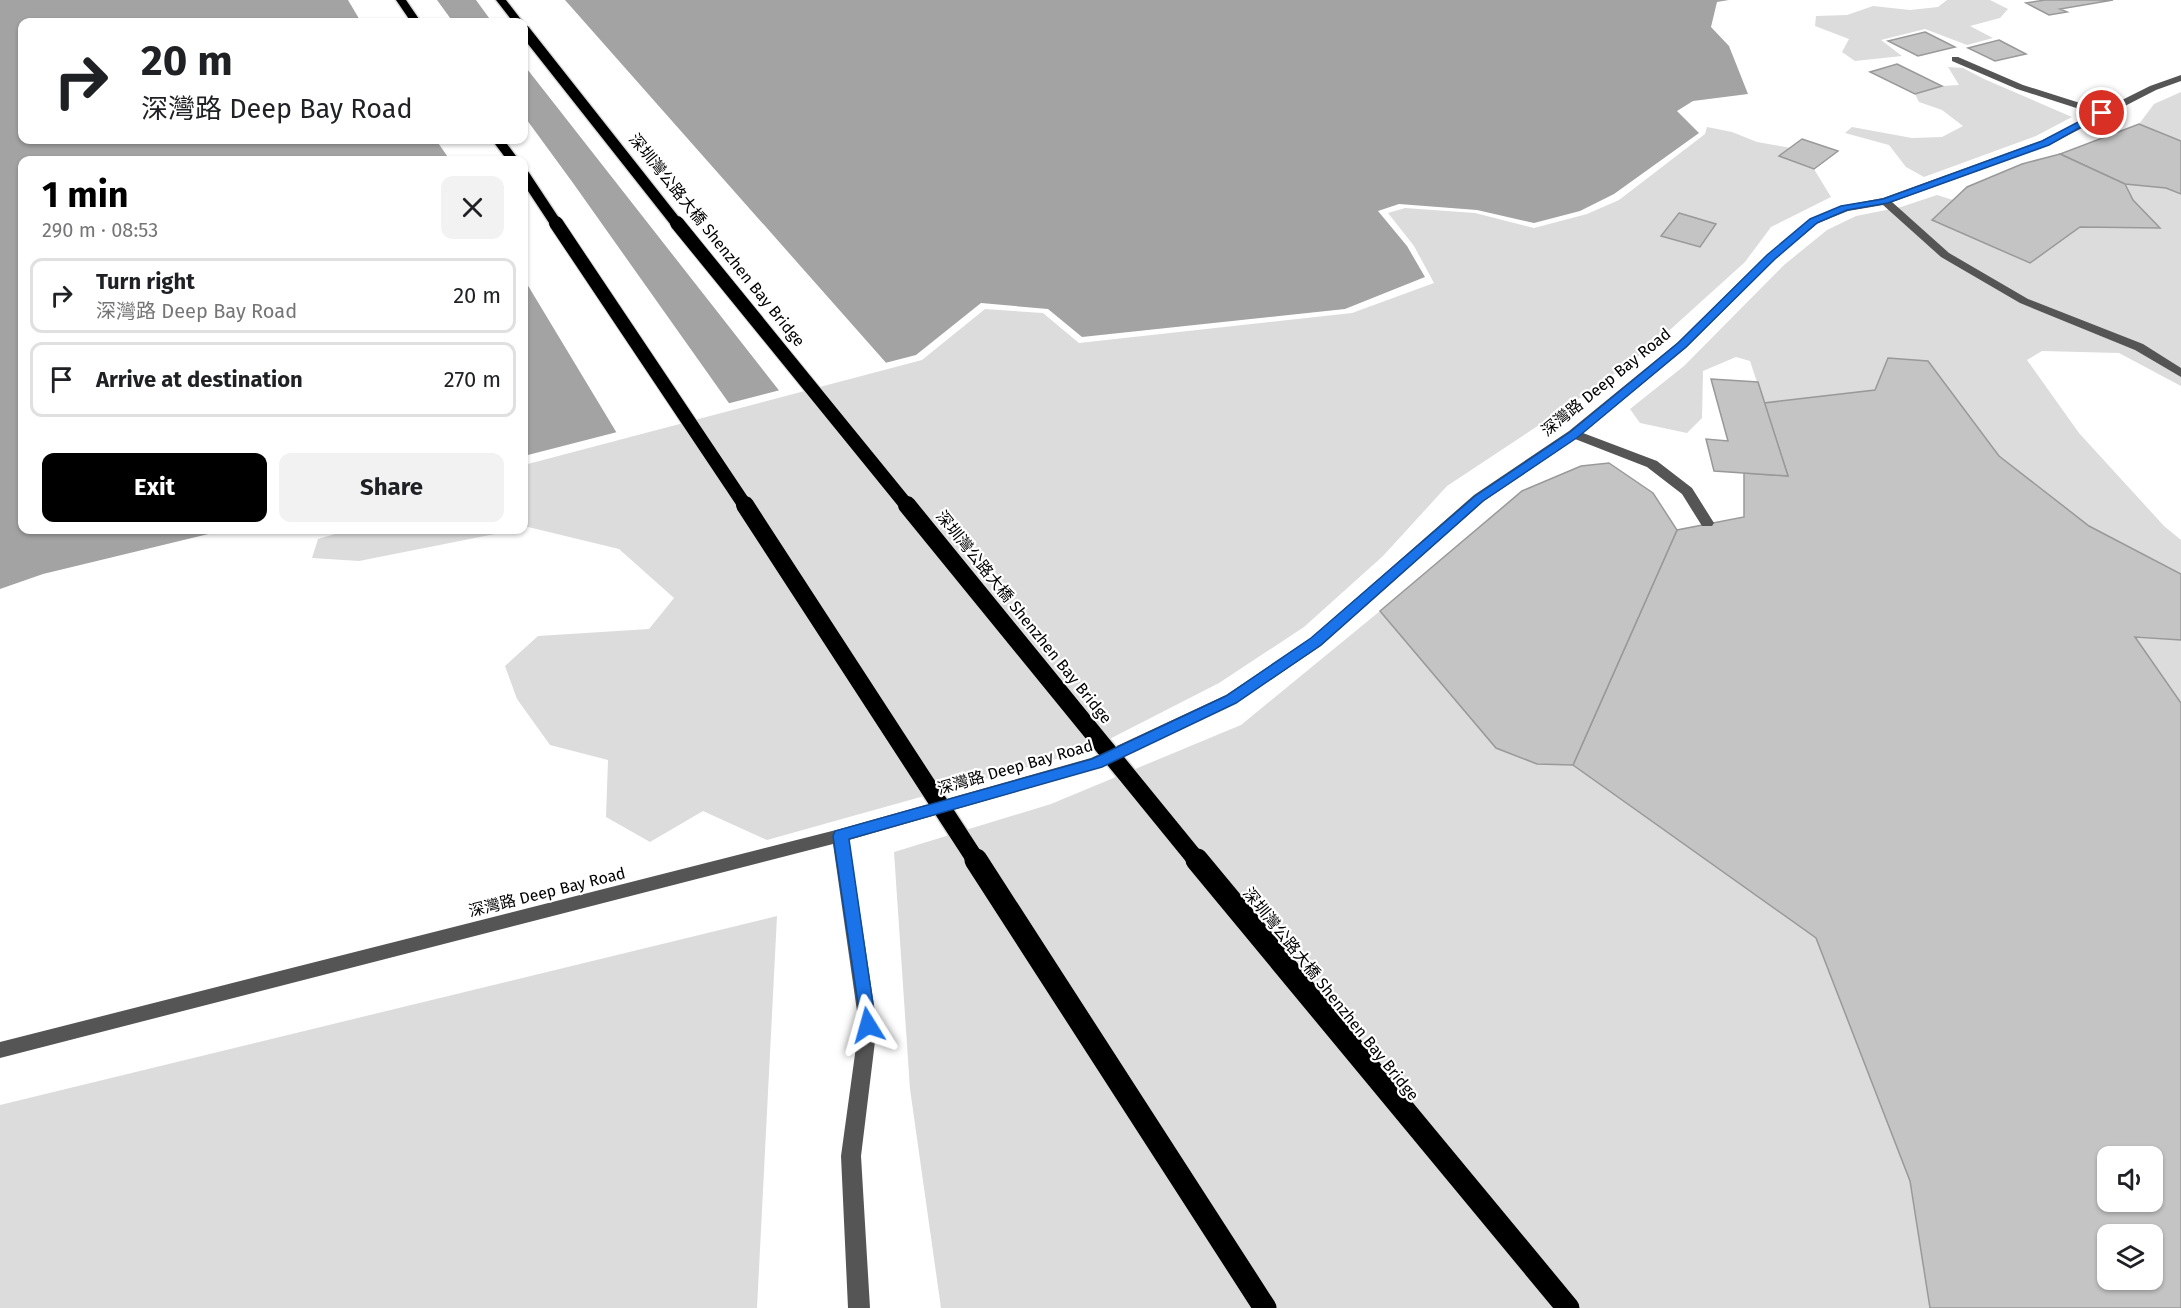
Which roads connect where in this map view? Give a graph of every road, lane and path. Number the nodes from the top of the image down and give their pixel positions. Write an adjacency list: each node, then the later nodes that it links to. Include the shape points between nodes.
1 (401, 0): 3 (highway)
2 (501, 0): 4 (highway)
3 (413, 18)
4 (515, 18)
5 (528, 35): 18 (highway, 深圳灣公路大橋 Shenzhen Bay Bridge, bridge, via 634,171 1312,1003)
6 (1955, 59): 8 (street, via 2020,87)
7 (2181, 78): 8 (street, 深灣路 Deep Bay Road)
8 (2102, 113): 10 (street, 深灣路 Deep Bay Road, via 2046,143)
9 (528, 181): 17 (highway, bridge, via 834,640)
10 (1885, 201): 11 (street, via 1945,255 2024,301 2139,347); 12 (street, 深灣路 Deep Bay Road, via 1845,208 1814,221 1771,257 1682,345)
11 (2181, 373)
12 (1574, 434): 13 (street, via 1652,464 1687,490); 14 (street, 深灣路 Deep Bay Road, via 1479,498 1316,642 1231,699 1096,763)
13 (1707, 523)
14 (840, 836): 15 (street, 深灣路 Deep Bay Road); 16 (street, via 868,1025 851,1156)
15 (0, 1050)
16 (859, 1308)
17 (1265, 1308)
18 (1568, 1308)

